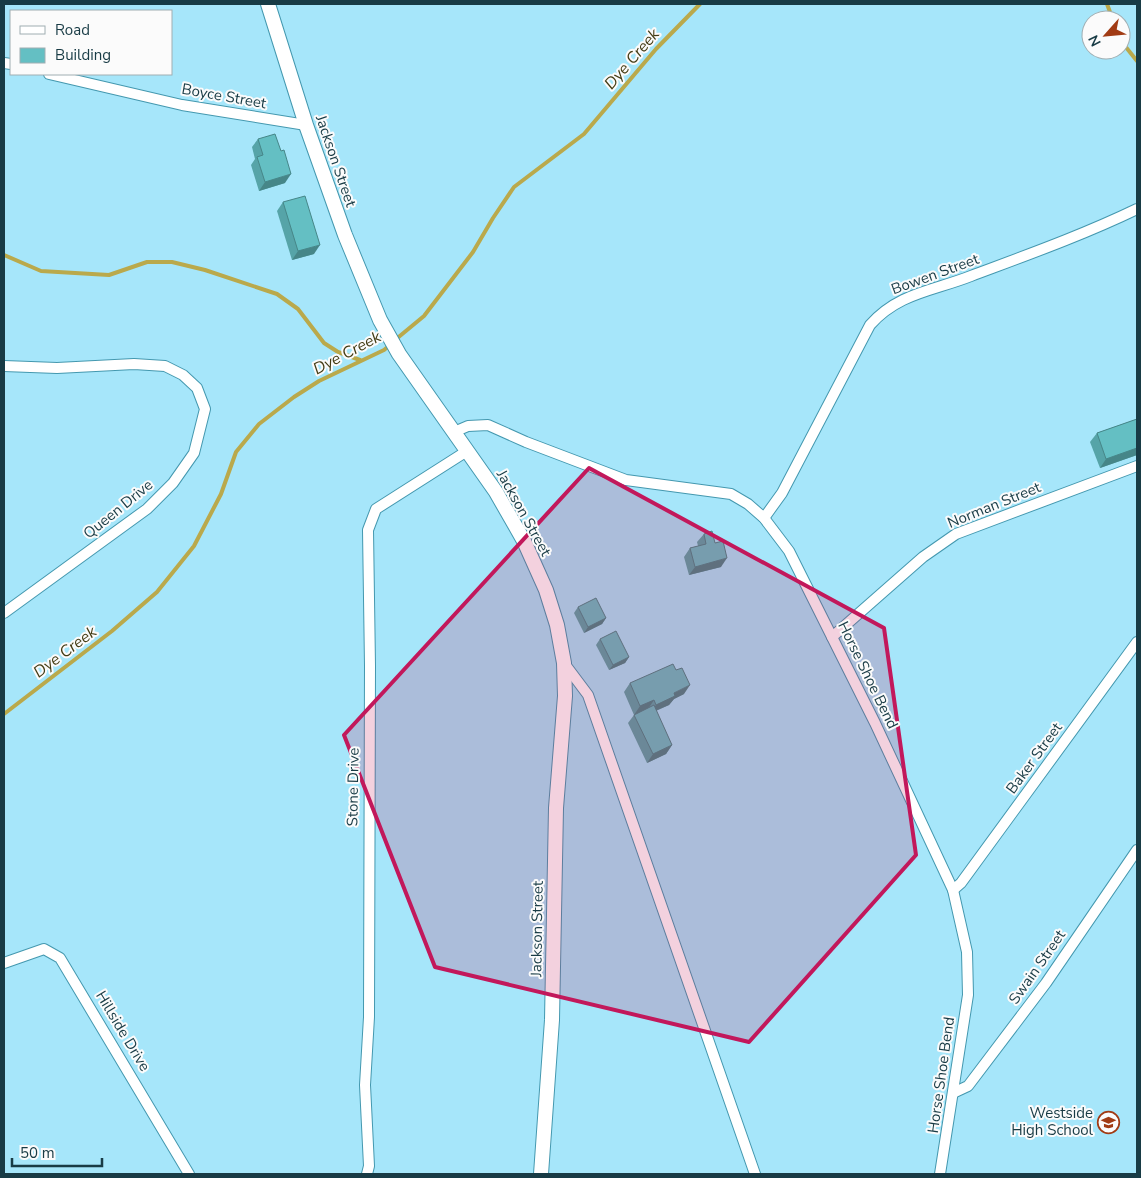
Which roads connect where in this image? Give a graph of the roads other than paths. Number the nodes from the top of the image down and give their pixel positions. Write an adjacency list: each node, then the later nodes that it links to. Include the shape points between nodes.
1 (268, 4): 3 (street, Jackson Street)
2 (53, 75): 3 (street, Boyce Street, via 182,105)
3 (306, 125): 7 (street, Jackson Street, via 345,235 380,320 399,354)
4 (1137, 209): 5 (street); 10 (street, Bowen Street, via 1012,261 900,300 883,310 870,325 782,493)
5 (1137, 215)
6 (4, 366): 11 (street, Queen Drive, via 164,366 183,375 197,388 205,409 194,453 173,483 147,509)
7 (454, 432): 8 (street, Jackson Street); 10 (street, Horse Shoe Bend, via 468,426 488,425 626,480 730,494)
8 (467, 451): 14 (street, Jackson Street, via 496,492 524,541 546,590); 20 (street, Stone Drive, via 376,510 368,530 369,1017 365,1085)
9 (1137, 466): 12 (street, Norman Street, via 956,534 923,557)
10 (764, 518): 12 (street, Horse Shoe Bend, via 789,551)
11 (4, 613)
12 (832, 637): 16 (street, Horse Shoe Bend)
13 (1137, 642): 16 (street, Baker Street, via 962,883)
14 (564, 663): 21 (street, Jackson Street, via 565,696 556,808 552,1020); 22 (street, via 588,695)
15 (1137, 850): 18 (street, Swain Street, via 1046,982 968,1086)
16 (953, 890): 18 (street, Horse Shoe Bend, via 967,952 968,995)
17 (4, 963): 19 (street, Hillside Drive, via 44,949 60,958)
18 (953, 1093): 23 (street, Horse Shoe Bend)
19 (189, 1174)
20 (368, 1174)
21 (541, 1174)
22 (756, 1174)
23 (940, 1174)

